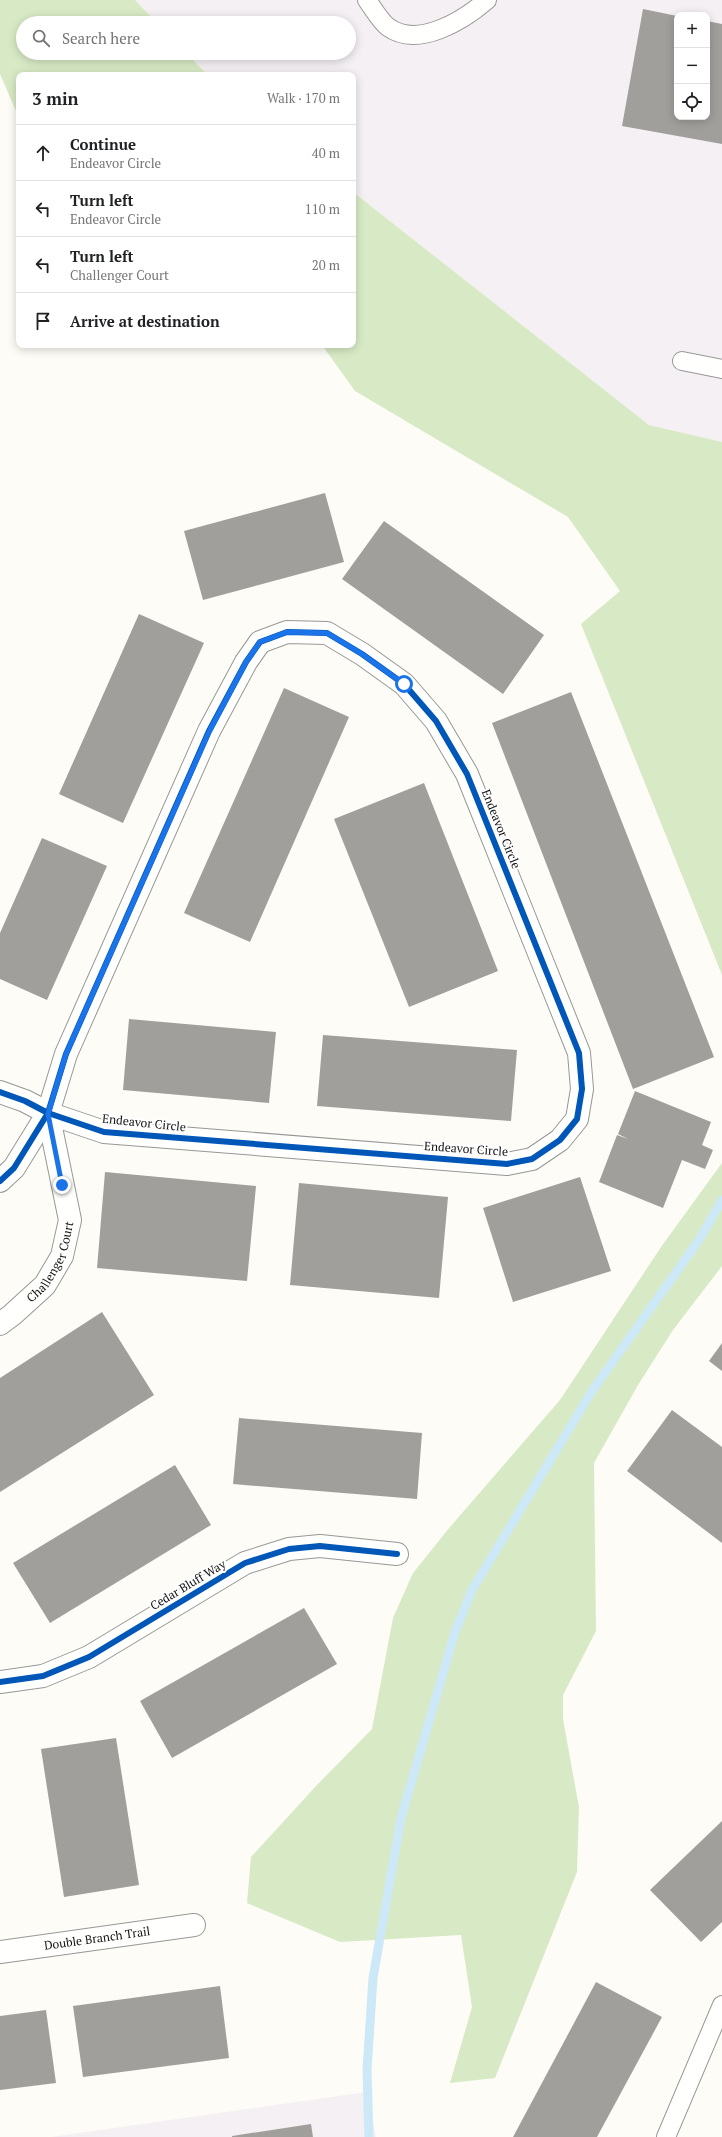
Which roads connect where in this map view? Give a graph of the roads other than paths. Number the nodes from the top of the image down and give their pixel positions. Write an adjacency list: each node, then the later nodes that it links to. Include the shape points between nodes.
1 (367, 0): 2 (lane, via 387,27 402,33 430,34 472,13)
2 (487, 0)
3 (682, 361): 4 (lane)
4 (722, 369)
5 (0, 1092): 6 (street, Endeavor Circle, via 25,1101)
6 (48, 1114): 6 (street, Endeavor Circle, via 104,1132 506,1164 532,1159 560,1140 577,1119 582,1089 579,1053 467,774 436,721 404,684 327,633 287,632 260,642 246,662 206,739 66,1054); 7 (street, via 14,1168); 8 (street, Challenger Court, via 70,1220 62,1256 45,1284)
7 (0, 1181)
8 (0, 1324)
9 (397, 1554): 10 (street, Cedar Bluff Way, via 320,1546 289,1549 245,1563 89,1657 43,1676)
10 (0, 1682)
11 (194, 1925): 12 (street, Double Branch Trail)
12 (0, 1952)
13 (722, 2005): 14 (lane)
14 (666, 2137)

